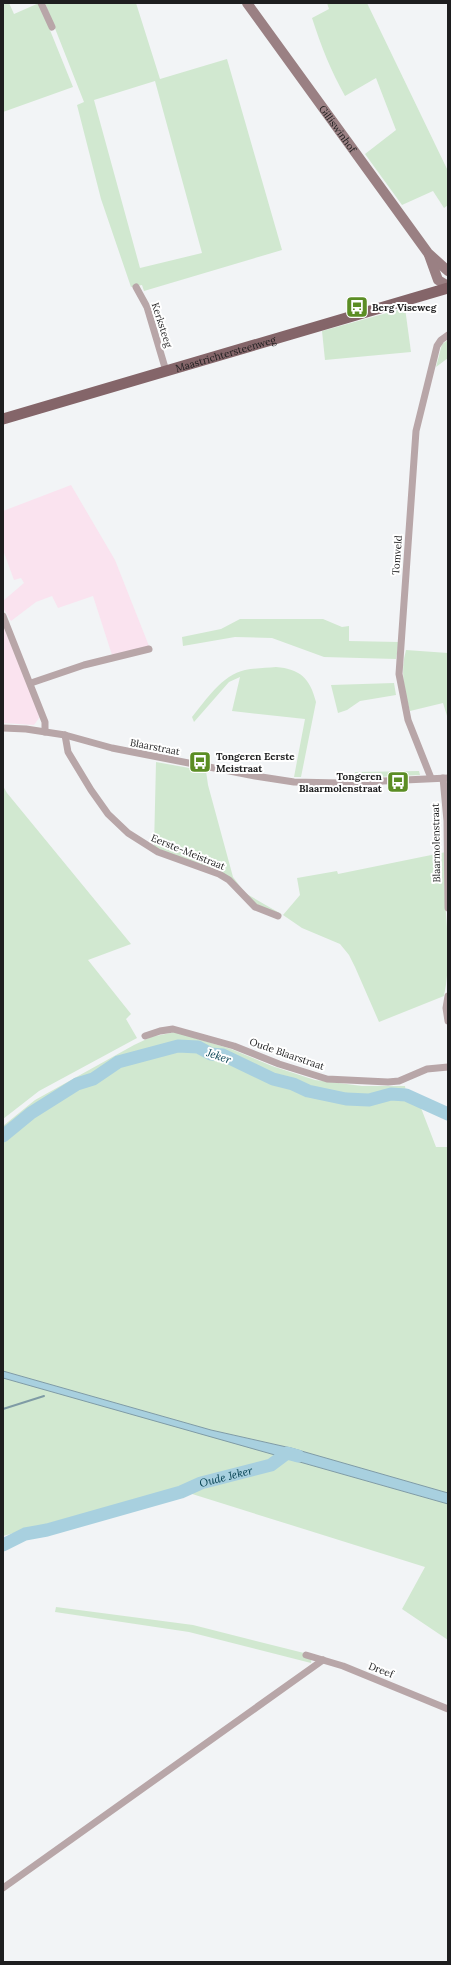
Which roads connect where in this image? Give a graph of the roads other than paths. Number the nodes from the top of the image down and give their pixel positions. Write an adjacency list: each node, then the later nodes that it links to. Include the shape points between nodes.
1 (41, 3): 3 (street)
2 (247, 3): 4 (street, Gilliswinhof)
3 (52, 27)
4 (428, 253): 5 (street, Gilliswinhof); 7 (street, Gilliswinhof, via 437,277)
5 (448, 271)
6 (136, 287): 9 (street, Kerksteeg, via 147,307)
7 (448, 287): 9 (main road, Maastrichtersteenweg)
8 (448, 335): 17 (street, Tomveld, via 437,346 416,432 399,674 408,720)
9 (166, 371): 10 (main road, Maastrichtersteenweg)
10 (3, 419)
11 (3, 616): 13 (street)
12 (149, 649): 13 (street, via 84,665)
13 (30, 683): 15 (street, via 45,722)
14 (3, 728): 15 (street, Blaarstraat)
15 (45, 732): 16 (street, Blaarstraat)
16 (65, 735): 17 (street, Blaarstraat, via 112,748 294,782 340,783); 20 (street, Eerste-Meistraat, via 68,752 91,790 108,814 128,833 158,852 219,874 229,880 255,907)
17 (431, 778): 18 (street, Blaarstraat)
18 (445, 778): 19 (street, Blaarmolenstraat)
19 (448, 908)
20 (278, 916)
21 (448, 996): 22 (street)
22 (448, 1021)
23 (145, 1036): 24 (street, Oude Blaarstraat, via 160,1030 173,1029 234,1046 327,1079 399,1081 427,1069)
24 (448, 1067)
25 (306, 1655): 26 (street, Dreef)
26 (323, 1660): 27 (street, Dreef); 28 (street)
27 (448, 1708)
28 (3, 1888)

